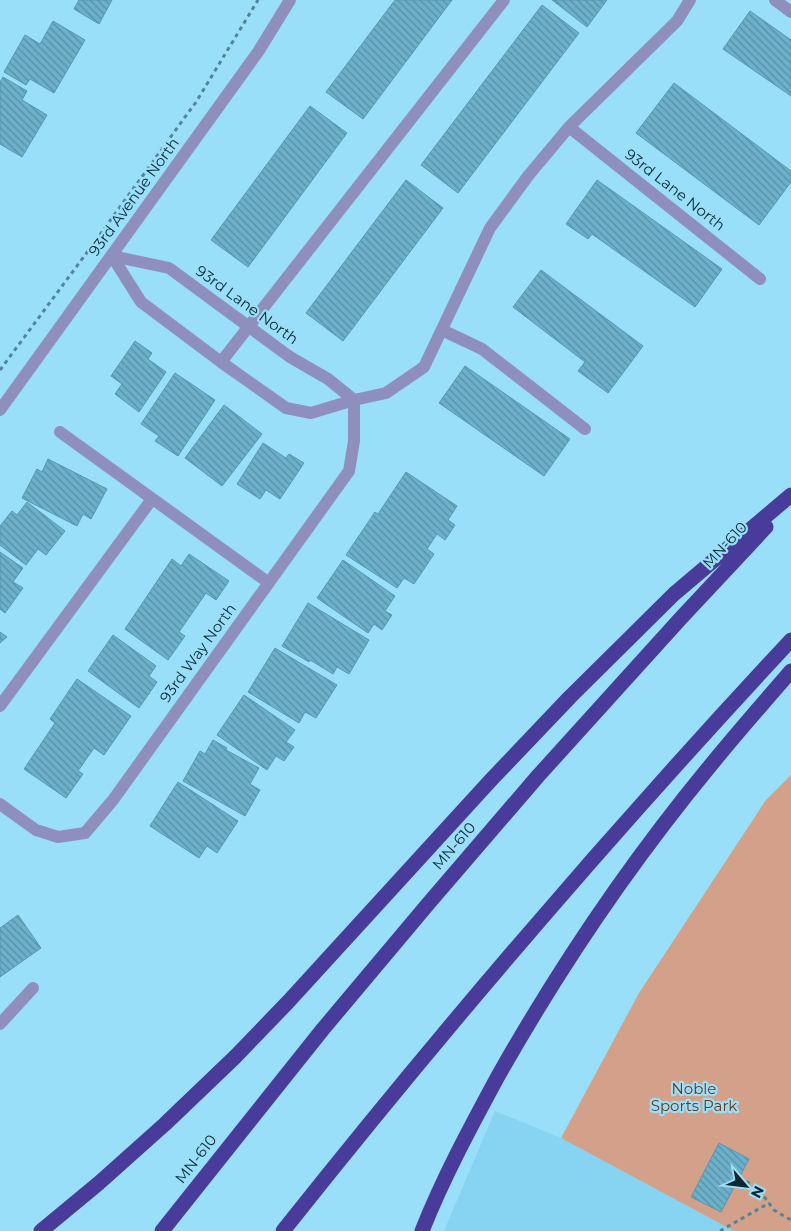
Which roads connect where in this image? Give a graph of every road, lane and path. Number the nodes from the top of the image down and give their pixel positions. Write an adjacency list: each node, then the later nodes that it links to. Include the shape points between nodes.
1 (258, 0): 13 (path, via 196,102)
2 (290, 0): 8 (street, 93rd Avenue North, via 258,52)
3 (504, 0): 10 (street)
4 (690, 0): 7 (street, via 677,21)
5 (775, 0): 6 (street)
6 (791, 12)
7 (569, 127): 9 (street, 93rd Lane North); 11 (street, via 490,228)
8 (112, 256): 10 (street, 93rd Lane North, via 169,268); 12 (street, via 140,302); 15 (street, 93rd Avenue North)
9 (760, 279)
10 (249, 327): 12 (street); 14 (street, 93rd Lane North)
11 (442, 330): 14 (street, via 424,367 386,393); 16 (street, via 482,349)
12 (221, 362): 14 (street, via 286,408 311,413)
13 (0, 370)
14 (354, 400): 21 (street, 93rd Way North, via 354,441 349,471)
15 (0, 410)
16 (585, 429)
17 (60, 432): 19 (street)
18 (791, 495): 31 (highway, via 674,594 570,697 235,1057 165,1124)
19 (152, 499): 21 (street); 24 (street)
20 (791, 500): 32 (highway, MN-610, via 538,776 323,1029)
21 (269, 583): 25 (street, 93rd Way North, via 113,800 85,833 58,836 36,830)
22 (791, 640): 33 (highway, via 641,804 534,928)
23 (791, 671): 34 (highway, via 710,766 615,890 513,1050 468,1131)
24 (0, 706)
25 (0, 804)
26 (33, 988): 27 (street)
27 (0, 1024)
28 (739, 1178): 29 (path, via 757,1187)
29 (769, 1203): 30 (path); 35 (path)
30 (791, 1220)
31 (41, 1231)
32 (162, 1231)
33 (283, 1231)
34 (422, 1231)
35 (720, 1231)

